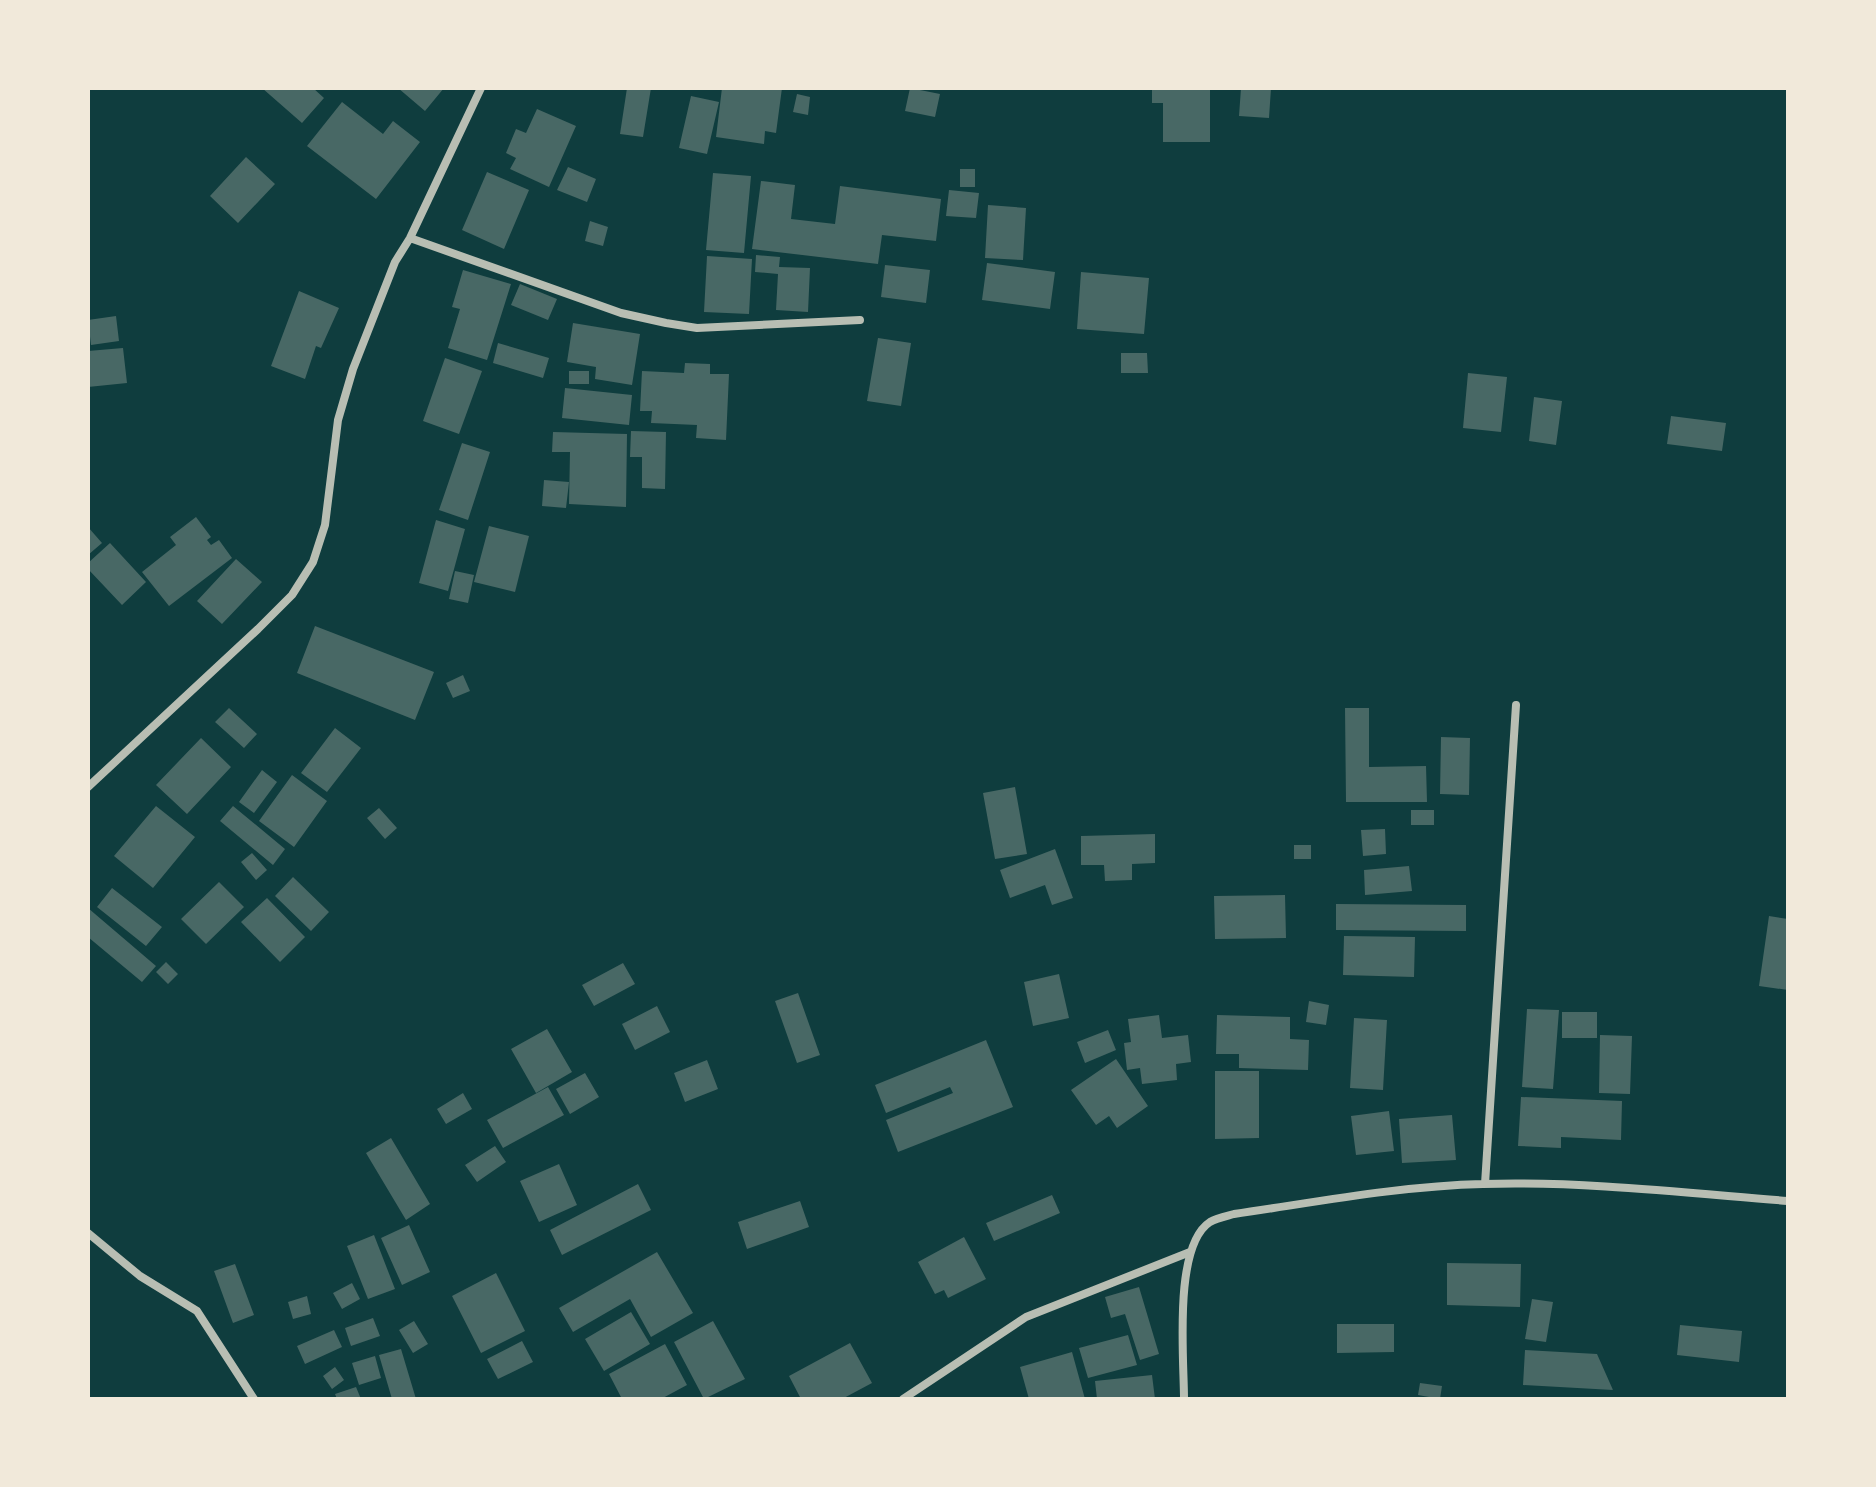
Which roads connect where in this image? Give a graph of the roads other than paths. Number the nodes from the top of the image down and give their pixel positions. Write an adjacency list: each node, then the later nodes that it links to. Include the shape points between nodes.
1 (481, 88): 2 (street)
2 (410, 238): 3 (street, via 621,313 666,323 697,328); 5 (street, via 395,262 353,369 338,420 325,525 313,562 292,595)
3 (860, 320)
4 (1516, 705): 6 (street)
5 (88, 787)
6 (1485, 1184): 7 (street); 9 (street, via 1234,1214 1210,1222)
7 (1788, 1201)
8 (88, 1233): 10 (street, via 140,1276 197,1311)
9 (1190, 1252): 11 (street, via 1026,1317); 12 (street)
10 (254, 1399)
11 (903, 1399)
12 (1184, 1399)

